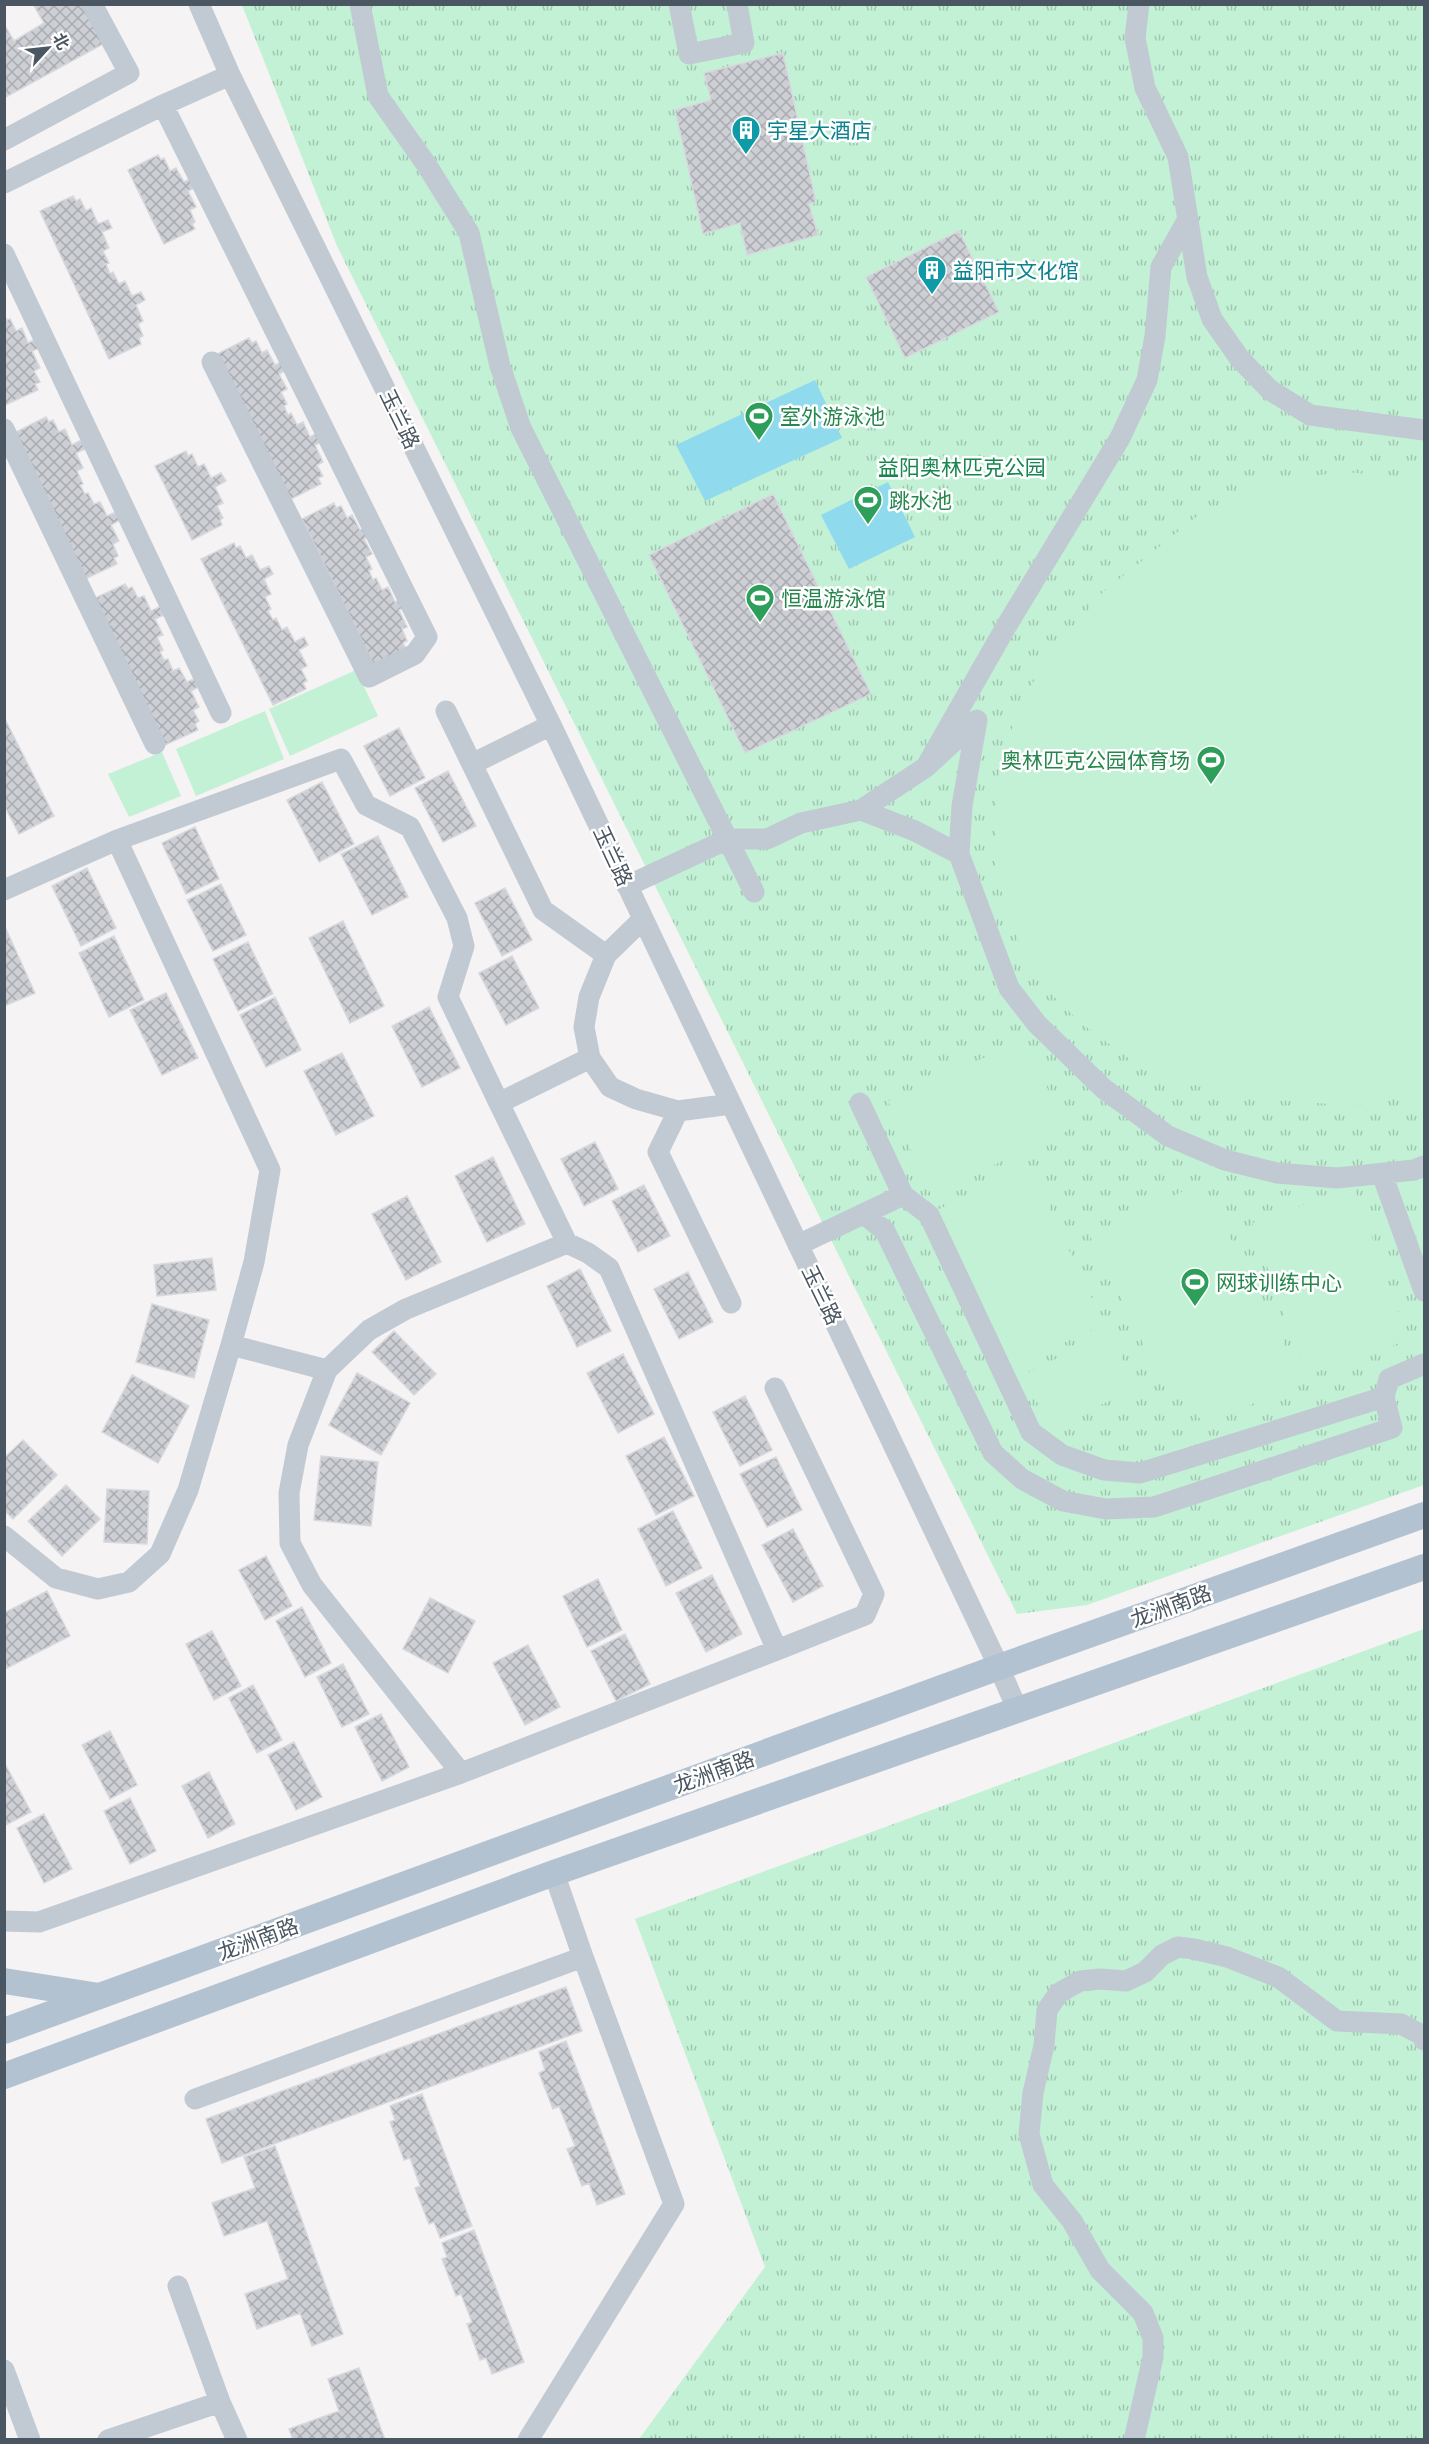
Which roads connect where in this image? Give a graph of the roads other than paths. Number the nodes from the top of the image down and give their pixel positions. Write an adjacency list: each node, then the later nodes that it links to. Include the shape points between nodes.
1 (92, 4): 9 (street, via 129,73)
2 (199, 4): 7 (street, 玉兰路)
3 (360, 4): 23 (street, via 378,96 469,233 500,366 521,428)
4 (679, 4): 5 (street, via 689,54 744,43)
5 (736, 4)
6 (1139, 4): 11 (street, via 1135,38 1145,87 1178,157)
7 (230, 75): 8 (street); 18 (street, 玉兰路)
8 (163, 105): 10 (street); 13 (street, via 427,637 415,654 369,677)
9 (4, 140)
10 (4, 183)
11 (1188, 219): 15 (street, via 1197,277 1212,319 1240,359 1270,390 1310,415); 21 (street, via 1161,267 1147,380 1120,438)
12 (4, 254): 17 (street)
13 (212, 362)
14 (4, 429): 19 (street)
15 (1425, 430)
16 (446, 711): 20 (street)
17 (221, 713)
18 (551, 725): 20 (street); 26 (street, 玉兰路)
19 (155, 744)
20 (472, 764): 30 (street, via 543,910)
21 (926, 767): 22 (street); 25 (street, via 977,720 962,806)
22 (861, 810): 23 (street, via 801,823 767,839); 25 (street)
23 (728, 839): 26 (street); 28 (street)
24 (117, 840): 27 (street); 33 (street, via 341,759 366,805 410,827 456,918 464,946 448,997); 44 (street, via 270,1170 254,1262)
25 (959, 854): 37 (street, via 1009,988 1037,1024 1104,1089 1168,1136 1225,1160 1287,1174 1337,1178)
26 (627, 886): 29 (street, 玉兰路)
27 (4, 890)
28 (754, 892)
29 (643, 919): 30 (street); 34 (street, 玉兰路)
30 (606, 955): 31 (street, via 589,997 584,1027)
31 (590, 1058): 33 (street); 35 (street, via 610,1087)
32 (860, 1102): 38 (street)
33 (499, 1103): 40 (street)
34 (731, 1104): 35 (street); 41 (street, 玉兰路)
35 (678, 1111): 43 (street, via 658,1152)
36 (1425, 1166): 37 (street)
37 (1382, 1174): 42 (street)
38 (903, 1195): 39 (street); 48 (street, via 929,1215 1031,1432 1062,1455 1104,1470 1140,1473)
39 (864, 1214): 41 (street); 48 (street, via 885,1231 993,1453 1022,1479 1063,1501 1106,1509 1154,1507 1392,1428)
40 (567, 1243): 46 (street, via 406,1309 369,1330); 52 (street, via 609,1268)
41 (798, 1245): 53 (street, 玉兰路)
42 (1425, 1291)
43 (731, 1303)
44 (231, 1345): 46 (street); 50 (street, via 188,1490 160,1554 129,1582 98,1589 56,1578)
45 (1425, 1364): 48 (street, via 1389,1379)
46 (327, 1370): 55 (street, via 298,1445 289,1493 290,1543 312,1585)
47 (775, 1388): 52 (street, via 874,1594 865,1615)
48 (1384, 1397)
49 (1425, 1515): 53 (main road, 龙洲南路)
50 (4, 1536)
51 (1425, 1567): 54 (main road, 龙洲南路)
52 (777, 1650): 55 (street)
53 (999, 1667): 54 (street, 玉兰路); 60 (main road, 龙洲南路)
54 (1018, 1711): 56 (main road, 龙洲南路)
55 (461, 1773): 57 (street, via 39,1922)
56 (554, 1873): 58 (street); 63 (main road, 龙洲南路)
57 (4, 1921)
58 (583, 1957): 64 (street); 71 (street, via 674,2204)
59 (4, 1981): 60 (main road)
60 (102, 1997): 61 (main road, 龙洲南路)
61 (4, 2031)
62 (1425, 2040): 72 (street, via 1401,2024 1337,2021 1278,1977 1194,1949 1178,1947 1126,1981 1080,1982 1059,1993 1047,2010 1029,2134 1043,2185 1072,2221 1100,2270 1143,2313 1153,2338 1153,2357)
63 (4, 2076)
64 (195, 2099)
65 (177, 2286): 67 (street)
66 (4, 2370): 68 (street)
67 (220, 2402): 69 (street); 70 (street)
68 (30, 2439)
69 (108, 2439)
70 (237, 2439)
71 (528, 2439)
72 (1134, 2439)

